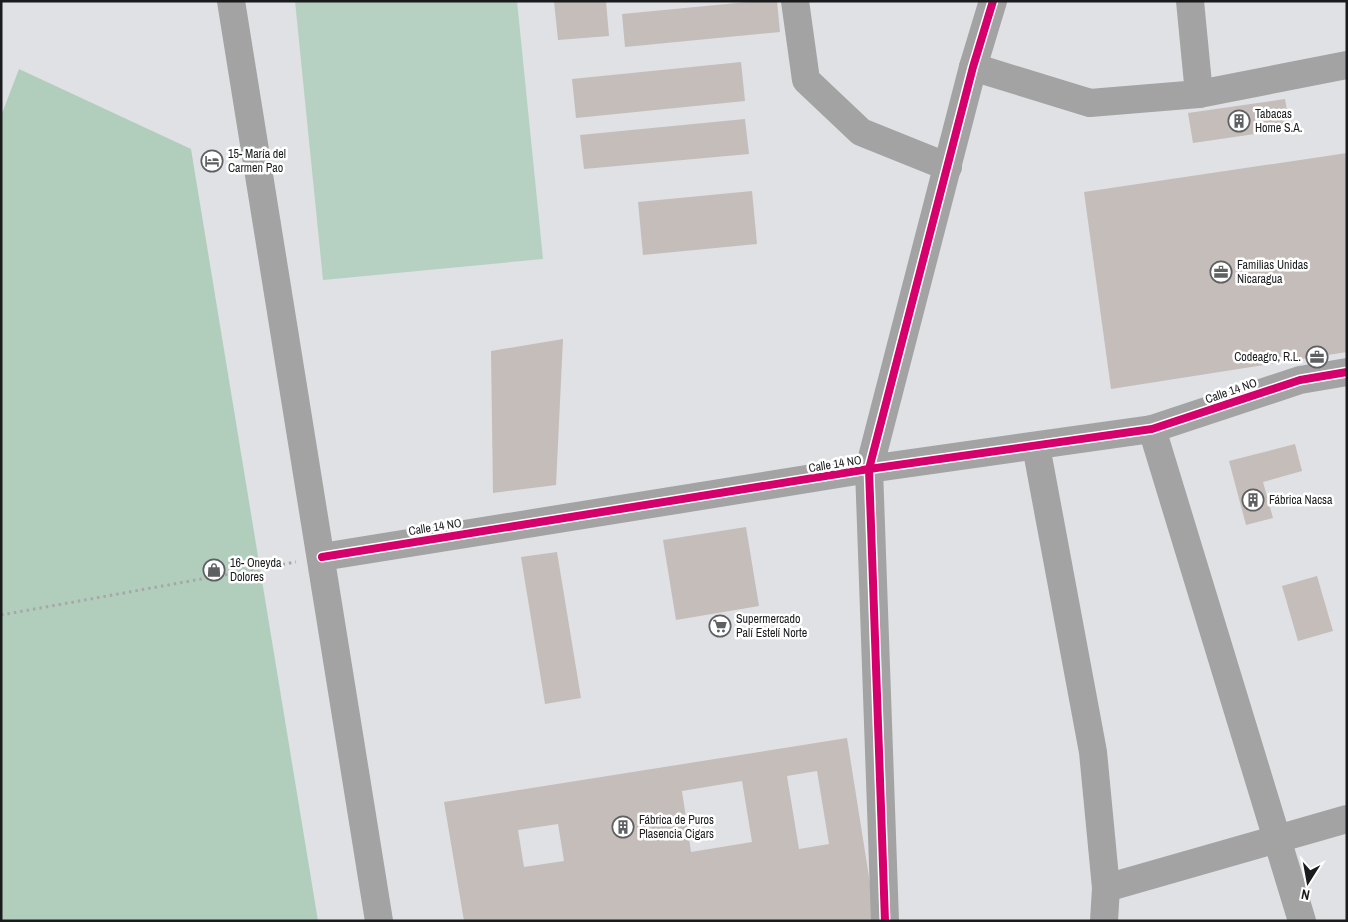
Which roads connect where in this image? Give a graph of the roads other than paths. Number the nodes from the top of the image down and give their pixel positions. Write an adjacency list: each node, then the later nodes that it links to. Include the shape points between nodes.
1 (231, 1): 13 (street)
2 (795, 1): 8 (street, via 806,80 861,132)
3 (994, 1): 6 (street)
4 (1190, 1): 7 (street)
5 (1347, 65): 7 (street)
6 (974, 67): 7 (street, via 1090,103); 8 (street)
7 (1199, 94)
8 (948, 167): 12 (street)
9 (1347, 372): 10 (street, Calle 14 NO, via 1300,380)
10 (1152, 429): 11 (street, Calle 14 NO); 15 (street)
11 (1036, 446): 12 (street, Calle 14 NO); 16 (street, via 1094,752)
12 (869, 469): 13 (street, Calle 14 NO); 18 (street)
13 (322, 557): 17 (street)
14 (1347, 819): 15 (street)
15 (1277, 839): 16 (street); 20 (street)
16 (1106, 888): 19 (street)
17 (379, 921)
18 (885, 921)
19 (1104, 921)
20 (1302, 921)

